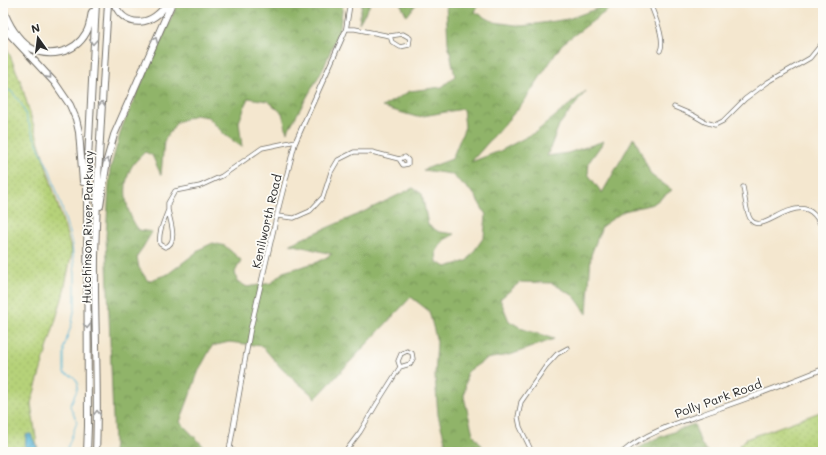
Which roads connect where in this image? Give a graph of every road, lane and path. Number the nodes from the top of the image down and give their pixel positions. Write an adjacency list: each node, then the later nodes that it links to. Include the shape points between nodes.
1 (94, 3): 8 (highway, via 89,27 82,39 70,48 55,53 40,52 26,45 12,28); 20 (highway, Hutchinson River Parkway, one-way to 20, via 87,152)
2 (108, 3): 21 (highway, Hutchinson River Parkway, one-way to 2)
3 (114, 3): 4 (highway, via 123,16 140,22 156,17)
4 (167, 3)
5 (172, 3): 21 (highway, one-way to 5, via 107,160 114,135)
6 (350, 3): 10 (street, Kenilworth Road)
7 (650, 3): 13 (street, via 660,33)
8 (3, 9)
9 (3, 27): 20 (highway, one-way to 20, via 57,86 74,112 80,138)
10 (346, 29): 11 (street); 15 (street, Kenilworth Road)
11 (390, 36): 11 (street, via 403,34 410,38 409,45 400,47 392,42)
12 (823, 42): 14 (street, via 810,58 768,82 715,125)
13 (660, 51)
14 (674, 107)
15 (296, 141): 18 (street, via 262,148 222,176 200,186 175,191 168,203); 19 (street, Kenilworth Road)
16 (399, 159): 19 (street, via 372,152 354,152 338,160 323,197 310,211 294,218)
17 (743, 187): 22 (street, via 751,221 759,223 796,208 809,210)
18 (168, 210): 18 (street, via 160,237 160,244 165,247 170,244 173,235)
19 (276, 216): 26 (street, Kenilworth Road, via 250,331)
20 (87, 227): 27 (highway, Hutchinson River Parkway, one-way to 27)
21 (96, 227): 28 (highway, Hutchinson River Parkway, one-way to 21)
22 (823, 231)
23 (568, 348): 31 (street, via 557,354 546,366 521,402 519,422)
24 (400, 367): 24 (street, via 410,364 413,359 412,353 407,351 401,354 398,361); 30 (street)
25 (823, 369): 32 (street, Polly Park Road, via 658,432 635,442)
26 (229, 451): 29 (street)
27 (87, 452)
28 (96, 452)
29 (237, 452)
30 (345, 452)
31 (532, 452)
32 (623, 452)

